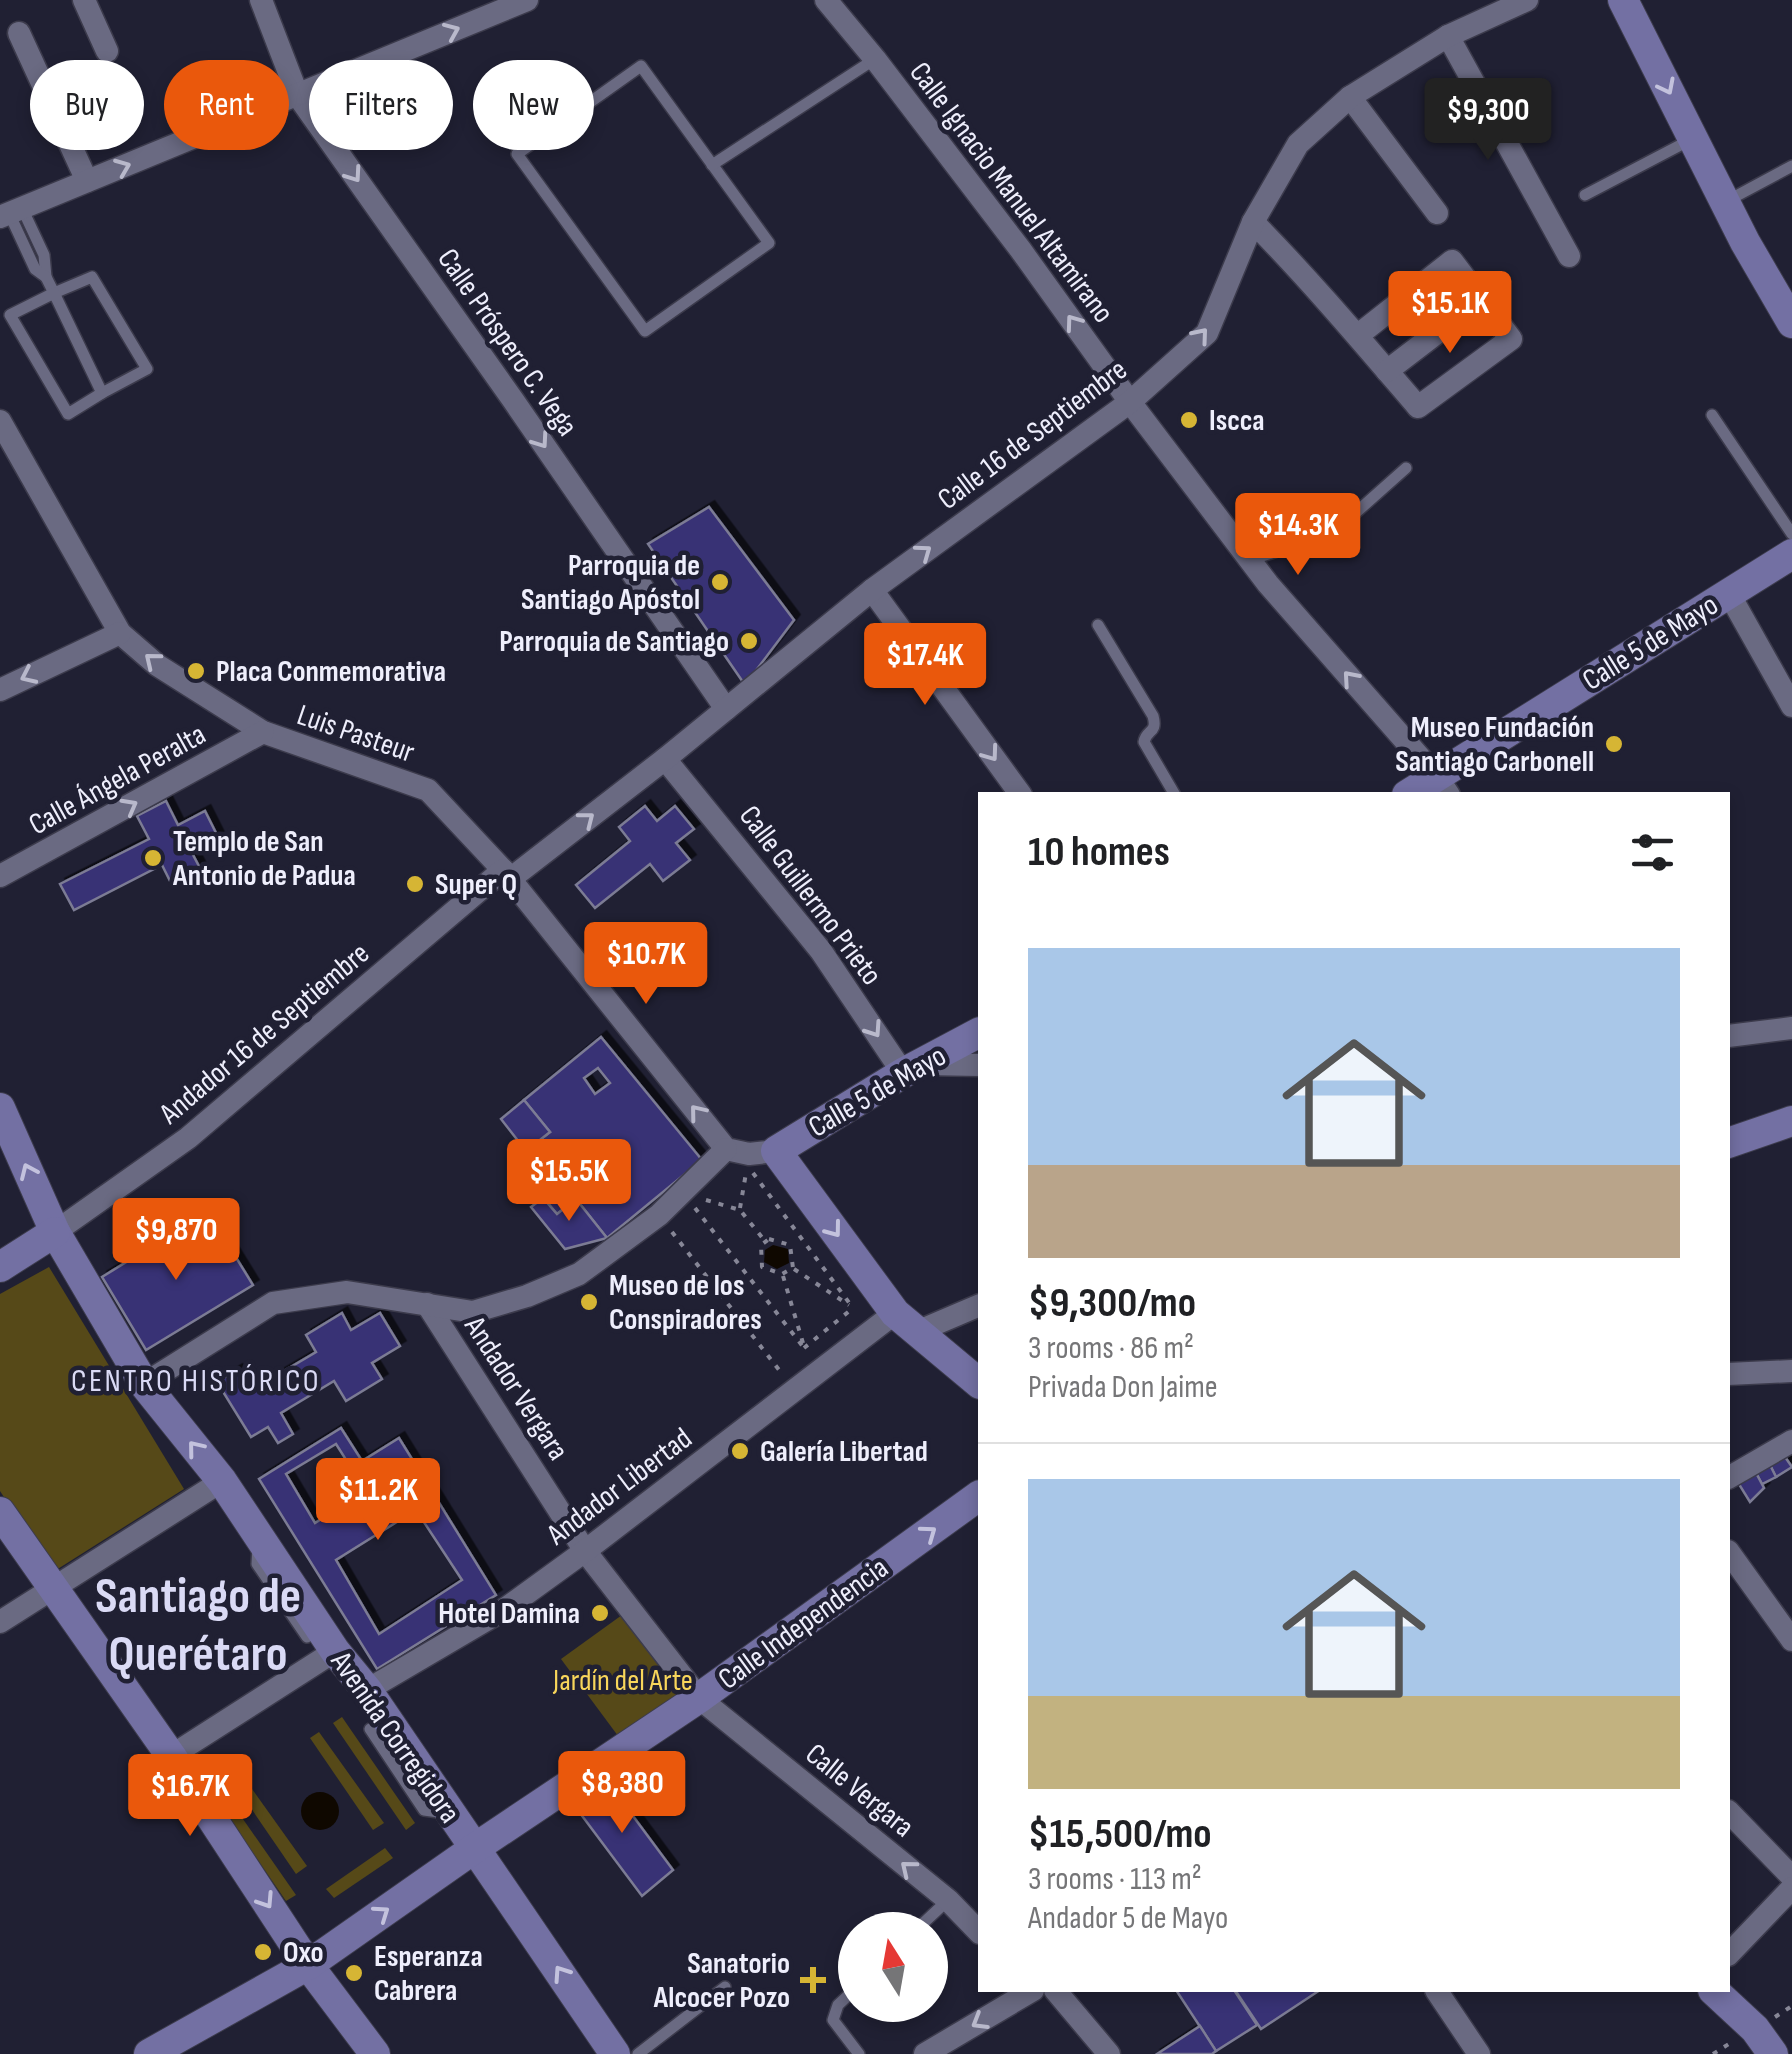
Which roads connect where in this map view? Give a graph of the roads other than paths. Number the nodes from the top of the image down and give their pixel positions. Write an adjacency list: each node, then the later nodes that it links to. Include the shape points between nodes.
1 (84, 0): 9 (street)
2 (261, 0): 11 (street, Calle Próspero C. Vega)
3 (527, 0): 11 (street, one-way to 3)
4 (826, 0): 10 (street, Calle Ignacio Manuel Altamirano)
5 (1527, 0): 8 (street, Calle 16 de Septiembre)
6 (1624, 0): 13 (street, one-way to 13)
7 (19, 33): 16 (street)
8 (1448, 36): 12 (street, Calle 16 de Septiembre); 22 (street)
9 (107, 51)
10 (875, 59): 14 (lane); 29 (street, Calle Ignacio Manuel Altamirano, one-way to 10)
11 (298, 96): 16 (street, one-way to 11); 42 (street, Calle Próspero C. Vega, one-way to 42)
12 (1350, 97): 20 (street); 21 (street, Calle 16 de Septiembre, via 1298,144)
13 (1694, 138): 17 (lane); 18 (street)
14 (712, 164): 14 (lane, via 769,243 645,331 517,154 641,66)
15 (1792, 166): 18 (lane)
16 (87, 181): 19 (street)
17 (1585, 195)
18 (1725, 202): 25 (street)
19 (10, 213): 23 (lane, via 35,269)
20 (1437, 213)
21 (1253, 222): 26 (street); 29 (street, Calle 16 de Septiembre, one-way to 21, via 1207,333)
22 (1569, 256)
23 (54, 293): 28 (lane); 28 (lane, via 92,277 147,369); 28 (lane, via 10,315 68,414)
24 (1481, 299): 26 (street, via 1452,261); 27 (street); 27 (street, via 1511,339 1418,408)
25 (1792, 323)
26 (1357, 336): 27 (street)
27 (1387, 371)
28 (102, 393)
29 (1130, 402): 35 (street, Calle Ignacio Manuel Altamirano); 36 (street, Calle 16 de Septiembre, one-way to 29)
30 (1712, 415): 33 (lane)
31 (0, 421): 39 (street, Luis Pasteur)
32 (1406, 468): 35 (lane, via 1334,532)
33 (1792, 534)
34 (1792, 554): 37 (street, Calle 5 de Mayo)
35 (1250, 560): 45 (street, Calle Ignacio Manuel Altamirano, one-way to 35)
36 (872, 590): 42 (street, Calle 16 de Septiembre); 46 (street, one-way to 46)
37 (1728, 592): 41 (street); 45 (street, Calle 5 de Mayo)
38 (1098, 625): 47 (lane, via 1152,716 1155,724 1144,742)
39 (120, 633): 40 (street, one-way to 40); 43 (street, Luis Pasteur, one-way to 39, via 157,666)
40 (0, 690)
41 (1792, 706)
42 (726, 708): 44 (street, Calle 16 de Septiembre)
43 (263, 732): 48 (street, Luis Pasteur, via 428,790); 49 (street, Calle Ángela Peralta, one-way to 43)
44 (665, 759): 48 (street, Calle 16 de Septiembre, one-way to 44); 54 (street, Calle Guillermo Prieto, one-way to 54)
45 (1443, 786)
46 (1019, 792)
47 (1173, 792)
48 (507, 874): 58 (street, Luis Pasteur, one-way to 48); 59 (street, Andador 16 de Septiembre, via 188,1138)
49 (0, 876)
50 (1792, 1028): 52 (street)
51 (978, 1033): 54 (street, Calle 5 de Mayo)
52 (1730, 1036)
53 (978, 1066): 54 (street)
54 (912, 1068): 58 (street, Calle 5 de Mayo)
55 (0, 1108): 59 (street, Avenida Corregidora, one-way to 55)
56 (1792, 1121): 57 (street)
57 (1730, 1141)
58 (750, 1151): 63 (street, via 682,1192 579,1274); 64 (street, one-way to 64)
59 (55, 1232): 60 (street); 69 (street, Avenida Corregidora)
60 (0, 1267)
61 (427, 1304): 63 (street); 65 (street, Andador Vergara); 69 (street, via 347,1292 273,1303)
62 (978, 1305): 64 (street, Andador Libertad)
63 (473, 1312): 65 (street)
64 (907, 1322): 68 (street); 76 (street, Andador Libertad, via 796,1390)
65 (440, 1325): 76 (street, Andador Vergara)
66 (1792, 1371): 67 (street)
67 (1730, 1374)
68 (978, 1382)
69 (144, 1384): 72 (street, Avenida Corregidora, one-way to 69)
70 (1792, 1441): 71 (street)
71 (1730, 1477)
72 (222, 1481): 75 (street, Avenida Corregidora); 78 (street)
73 (978, 1497): 84 (street, Calle Independencia, one-way to 73)
74 (0, 1512): 78 (street)
75 (259, 1536): 80 (lane, via 256,1564); 82 (street, Avenida Corregidora)
76 (585, 1551): 83 (street, Andador Libertad, via 505,1609); 84 (street, Andador Vergara)
77 (1730, 1554): 81 (street)
78 (53, 1589): 79 (street); 86 (street)
79 (0, 1622)
80 (307, 1636)
81 (1792, 1640)
82 (336, 1651): 83 (street, Avenida Corregidora); 86 (street)
83 (367, 1690): 87 (street, Avenida Corregidora)
84 (699, 1698): 89 (street, Calle Independencia); 92 (street, Calle Vergara, one-way to 84)
85 (370, 1730): 87 (lane, via 424,1810)
86 (171, 1756): 96 (street, one-way to 96)
87 (451, 1813): 89 (street, Avenida Corregidora)
88 (1730, 1813): 90 (street)
89 (475, 1848): 96 (street, Calle Independencia, one-way to 89); 106 (street, Avenida Corregidora, one-way to 89)
90 (1792, 1877)
91 (1792, 1888): 95 (street)
92 (948, 1900): 93 (lane); 94 (street, Calle Vergara)
93 (935, 1912)
94 (978, 1931)
95 (1730, 1953)
96 (308, 1965): 104 (street, Calle Independencia); 105 (street)
97 (725, 1987): 107 (lane)
98 (1030, 1992): 109 (street, one-way to 109)
99 (1057, 1992): 110 (street)
100 (1437, 1992): 111 (street)
101 (1715, 1992): 112 (street)
102 (838, 2004): 108 (lane, via 833,2020)
103 (1792, 2043): 112 (street)
104 (149, 2054)
105 (374, 2054)
106 (616, 2054)
107 (638, 2054)
108 (859, 2054)
109 (925, 2054)
110 (1109, 2054)
111 (1479, 2054)
112 (1774, 2054)

